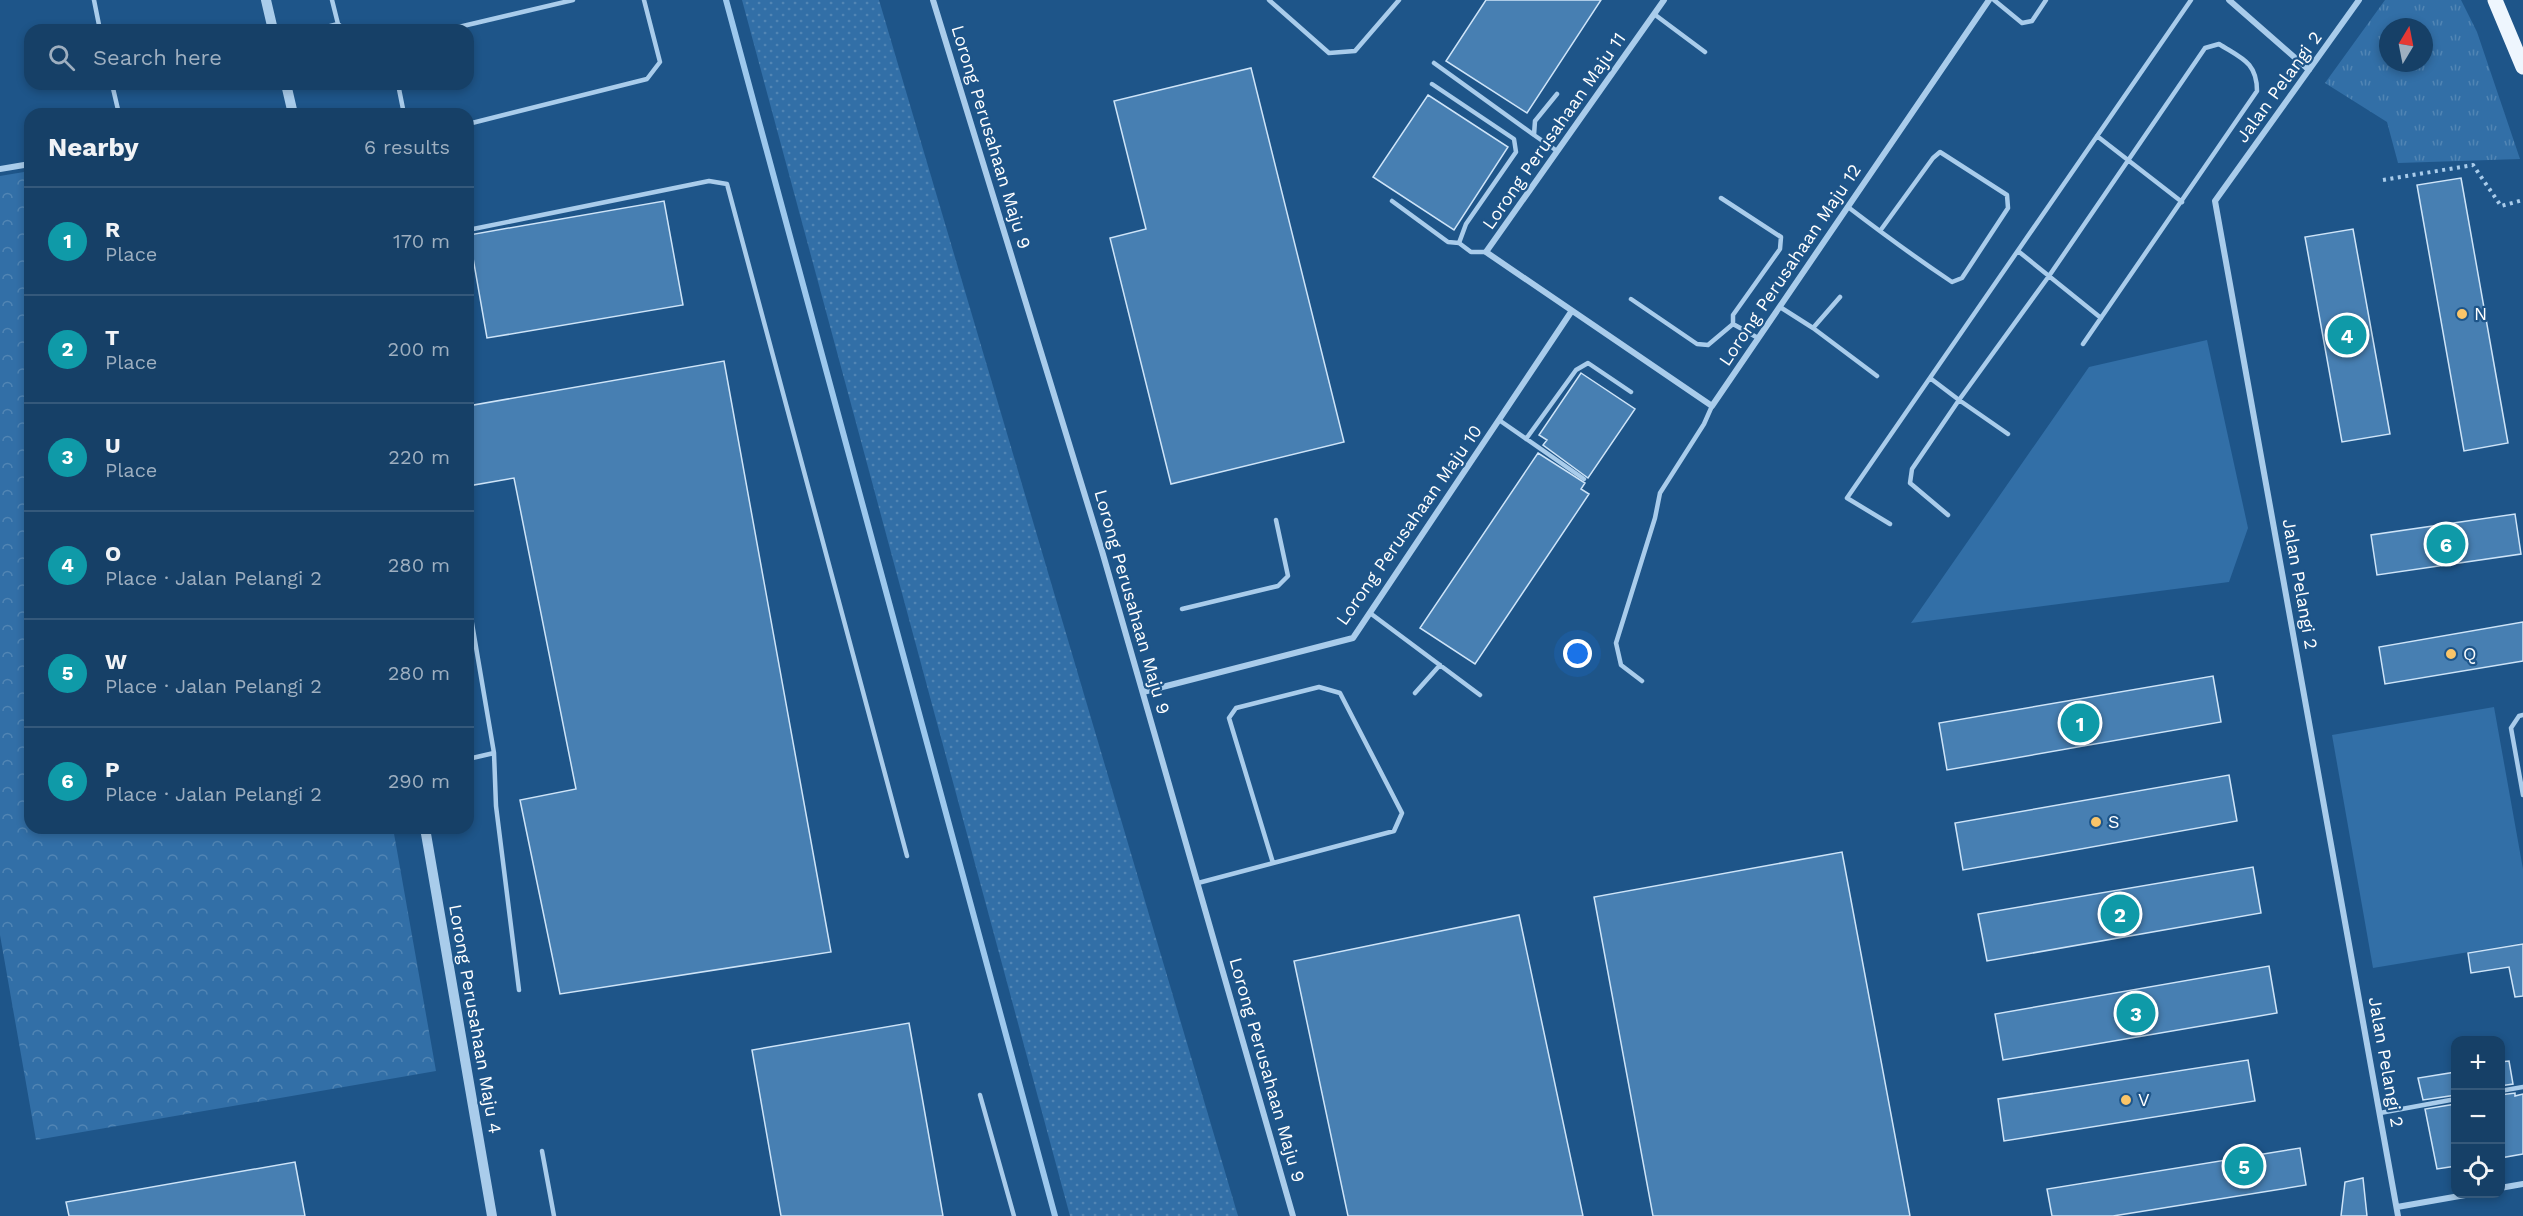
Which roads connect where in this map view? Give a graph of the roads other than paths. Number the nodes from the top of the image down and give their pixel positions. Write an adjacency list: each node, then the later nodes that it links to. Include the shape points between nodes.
1 (94, 0): 18 (lane)
2 (266, 0): 19 (street)
3 (332, 0): 20 (lane)
4 (573, 0): 21 (lane)
5 (644, 0): 34 (lane, via 660,62 647,79)
6 (933, 0): 77 (street, Lorong Perusahaan Maju 9)
7 (1269, 0): 8 (lane, via 1329,53 1355,51)
8 (1399, 0)
9 (1664, 0): 17 (street, Lorong Perusahaan Maju 11)
10 (1989, 0): 44 (street, Lorong Perusahaan Maju 12)
11 (1994, 0): 12 (lane, via 2022,23 2032,21)
12 (2046, 0)
13 (2191, 0): 36 (lane)
14 (2229, 0): 25 (street)
15 (2359, 0): 25 (street, Jalan Pelangi 2)
16 (2495, 0): 24 (main road)
17 (1654, 14): 22 (lane); 37 (street, Lorong Perusahaan Maju 11)
18 (99, 24)
19 (272, 24)
20 (338, 24)
21 (471, 24)
22 (1705, 52)
23 (1434, 63): 35 (lane)
24 (2523, 67)
25 (2309, 70): 93 (street, Jalan Pelangi 2, via 2215,201)
26 (1432, 84): 47 (lane, via 1515,139 1516,152 1466,224)
27 (113, 90): 31 (lane)
28 (287, 90): 32 (street)
29 (399, 90): 33 (lane)
30 (1557, 94): 35 (lane, via 1535,121)
31 (118, 108)
32 (292, 108)
33 (403, 108)
34 (474, 122)
35 (1534, 135): 37 (lane)
36 (2097, 136): 38 (lane); 48 (lane)
37 (1557, 151): 49 (street, Lorong Perusahaan Maju 11)
38 (2128, 161): 43 (lane); 43 (lane, via 2205,48 2219,44 2251,64 2257,77 2257,91); 50 (lane)
39 (24, 165): 40 (street)
40 (0, 169)
41 (1721, 198): 56 (lane, via 1781,237 1780,249 1733,315)
42 (1392, 201): 47 (lane, via 1448,242)
43 (2181, 202): 55 (lane)
44 (1848, 207): 46 (lane); 53 (street, Lorong Perusahaan Maju 12)
45 (474, 229): 85 (lane, via 709,181 727,184)
46 (1880, 231): 46 (lane, via 1940,152 2007,195 2008,208 1962,278 1952,282)
47 (1459, 243): 49 (lane, via 1471,252)
48 (2018, 251): 50 (lane); 61 (lane)
49 (1486, 252): 54 (street, Lorong Perusahaan Maju 11)
50 (2049, 276): 55 (lane); 63 (lane)
51 (1840, 297): 57 (lane)
52 (1631, 299): 56 (lane, via 1697,344 1708,345)
53 (1780, 307): 57 (lane); 58 (street, Lorong Perusahaan Maju 12)
54 (1571, 312): 64 (street); 65 (street, Lorong Perusahaan Maju 10)
55 (2101, 318): 59 (lane)
56 (1733, 324): 58 (lane)
57 (1813, 328): 60 (lane)
58 (1758, 338): 64 (street, Lorong Perusahaan Maju 12)
59 (2083, 344)
60 (1876, 376)
61 (1930, 378): 63 (lane); 71 (lane, via 1847,498)
62 (1631, 392): 67 (lane, via 1588,363 1576,370)
63 (1959, 400): 66 (lane); 69 (lane, via 1912,469 1910,483)
64 (1712, 406): 76 (lane, via 1660,493 1616,643 1621,665)
65 (1499, 420): 67 (lane); 73 (street, Lorong Perusahaan Maju 10)
66 (2008, 434)
67 (1526, 439): 68 (lane)
68 (1584, 479)
69 (1948, 515)
70 (1276, 520): 72 (lane, via 1288,576 1278,586)
71 (1890, 524)
72 (1182, 609)
73 (1370, 613): 75 (lane); 77 (street, Lorong Perusahaan Maju 10, via 1353,638)
74 (474, 635): 81 (lane)
75 (1440, 665): 78 (lane); 79 (lane)
76 (1642, 681)
77 (1143, 692): 87 (street, Lorong Perusahaan Maju 9)
78 (1415, 693)
79 (1480, 695)
80 (2523, 715): 83 (lane, via 2511,728)
81 (494, 753): 82 (lane); 88 (lane, via 496,806)
82 (474, 758)
83 (2523, 795)
84 (426, 834): 99 (street, Lorong Perusahaan Maju 4)
85 (907, 856)
86 (1273, 863): 86 (lane, via 1394,831 1402,813 1340,693 1319,687 1236,708 1229,718); 87 (lane)
87 (1198, 883): 102 (street, Lorong Perusahaan Maju 9)
88 (519, 990)
89 (2523, 1087): 90 (lane)
90 (2505, 1090)
91 (980, 1095): 101 (lane)
92 (2451, 1100): 93 (lane)
93 (2380, 1113): 98 (street, Jalan Pelangi 2)
94 (542, 1151): 100 (lane)
95 (2523, 1184): 96 (street)
96 (2505, 1187)
97 (2451, 1198): 98 (street)
98 (2397, 1207): 103 (street, Jalan Pelangi 2)
99 (492, 1216)
100 (554, 1216)
101 (1014, 1216)
102 (1293, 1216)
103 (2398, 1216)

